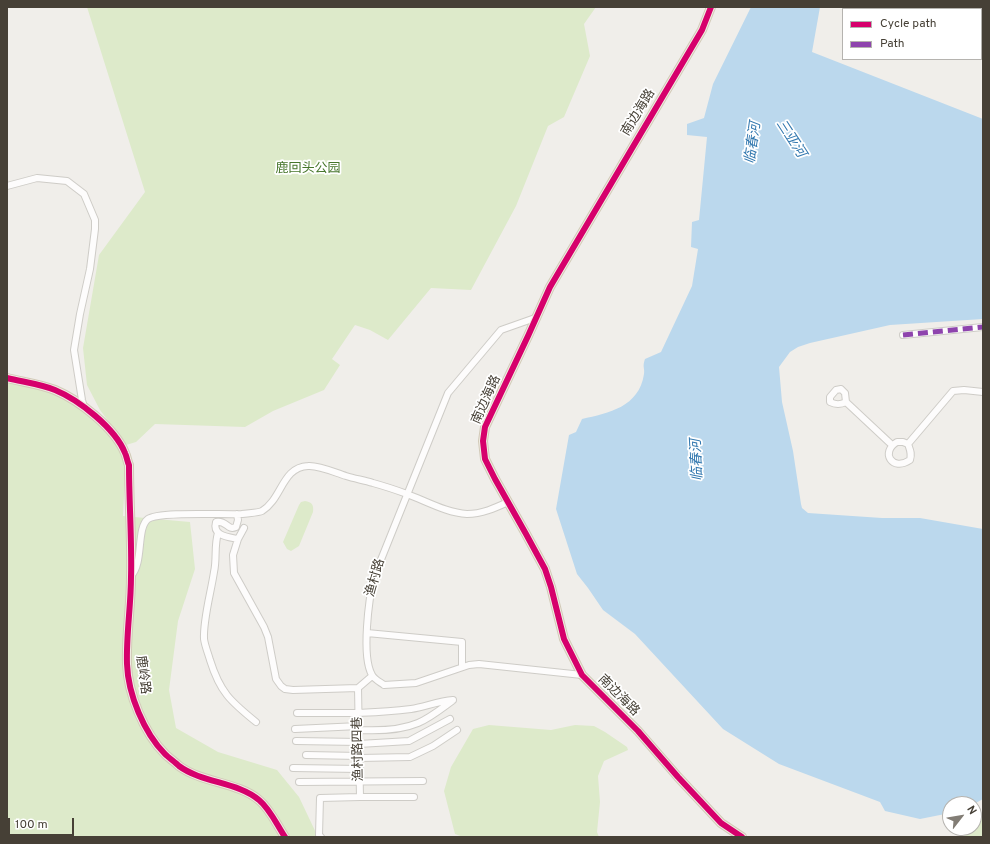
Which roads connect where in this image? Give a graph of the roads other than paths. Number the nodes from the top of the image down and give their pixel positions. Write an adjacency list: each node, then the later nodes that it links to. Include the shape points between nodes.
1 (711, 7): 3 (main road, 南边海路, via 702,30 550,287)
2 (7, 186): 9 (street, via 37,178 67,181 84,194 94,220 90,268 74,350)
3 (535, 318): 12 (street, 渔村路, via 501,330 448,393); 13 (main road, 南边海路, via 485,427 485,459)
4 (983, 327): 5 (street)
5 (903, 335)
6 (7, 378): 9 (main road, 鹿岭路, via 55,390)
7 (983, 392): 10 (street, via 953,391)
8 (846, 402): 11 (street)
9 (84, 407): 18 (main road, 鹿岭路, via 102,422 119,442 129,465)
10 (908, 444): 11 (street, via 896,442); 11 (street, via 910,460 900,464 895,464 889,458)
11 (892, 445)
12 (407, 494): 13 (street, via 466,514 490,510); 14 (street, via 308,466 287,477 274,499 262,511); 19 (street, 渔村路, via 374,577)
13 (508, 502): 21 (main road, 南边海路, via 545,569 564,639)
14 (237, 514): 16 (street, via 238,520 233,529 223,522 216,522); 18 (street, via 176,514 150,518 144,525 136,568)
15 (244, 528): 17 (street)
16 (218, 533): 17 (street, via 224,537); 27 (street, via 204,639 216,678 234,704)
17 (238, 539): 23 (street, via 233,555 234,572 268,637 274,675 281,686 293,690)
18 (131, 576): 42 (main road, 鹿岭路, via 127,665 131,693 141,719 165,754 181,767 200,777 244,791 259,800)
19 (367, 633): 20 (street, via 462,642); 22 (street, 渔村路, via 367,660)
20 (462, 667): 21 (street, via 479,664); 22 (street, via 416,683 384,685)
21 (582, 675): 44 (main road, 南边海路, via 638,731 721,824)
22 (372, 676): 23 (street)
23 (358, 688): 24 (street, 渔村路四巷)
24 (359, 712): 25 (street); 28 (street, 渔村路四巷); 28 (street, via 411,708 453,700 418,723 406,727 379,731)
25 (297, 713)
26 (450, 719): 32 (street, via 409,741)
27 (256, 722)
28 (359, 728): 29 (street); 32 (street, 渔村路四巷)
29 (295, 729)
30 (457, 730): 34 (street, via 410,757)
31 (296, 741): 32 (street)
32 (359, 743): 34 (street, 渔村路四巷)
33 (306, 755): 34 (street)
34 (360, 757): 36 (street, 渔村路四巷)
35 (293, 768): 36 (street)
36 (360, 769): 39 (street, 渔村路四巷)
37 (423, 781): 39 (street)
38 (299, 782): 39 (street)
39 (360, 782): 40 (street, 渔村路四巷)
40 (360, 797): 41 (street); 43 (street, 渔村路四巷, via 320,798)
41 (414, 797)
42 (285, 837)
43 (320, 837)
44 (742, 837)

